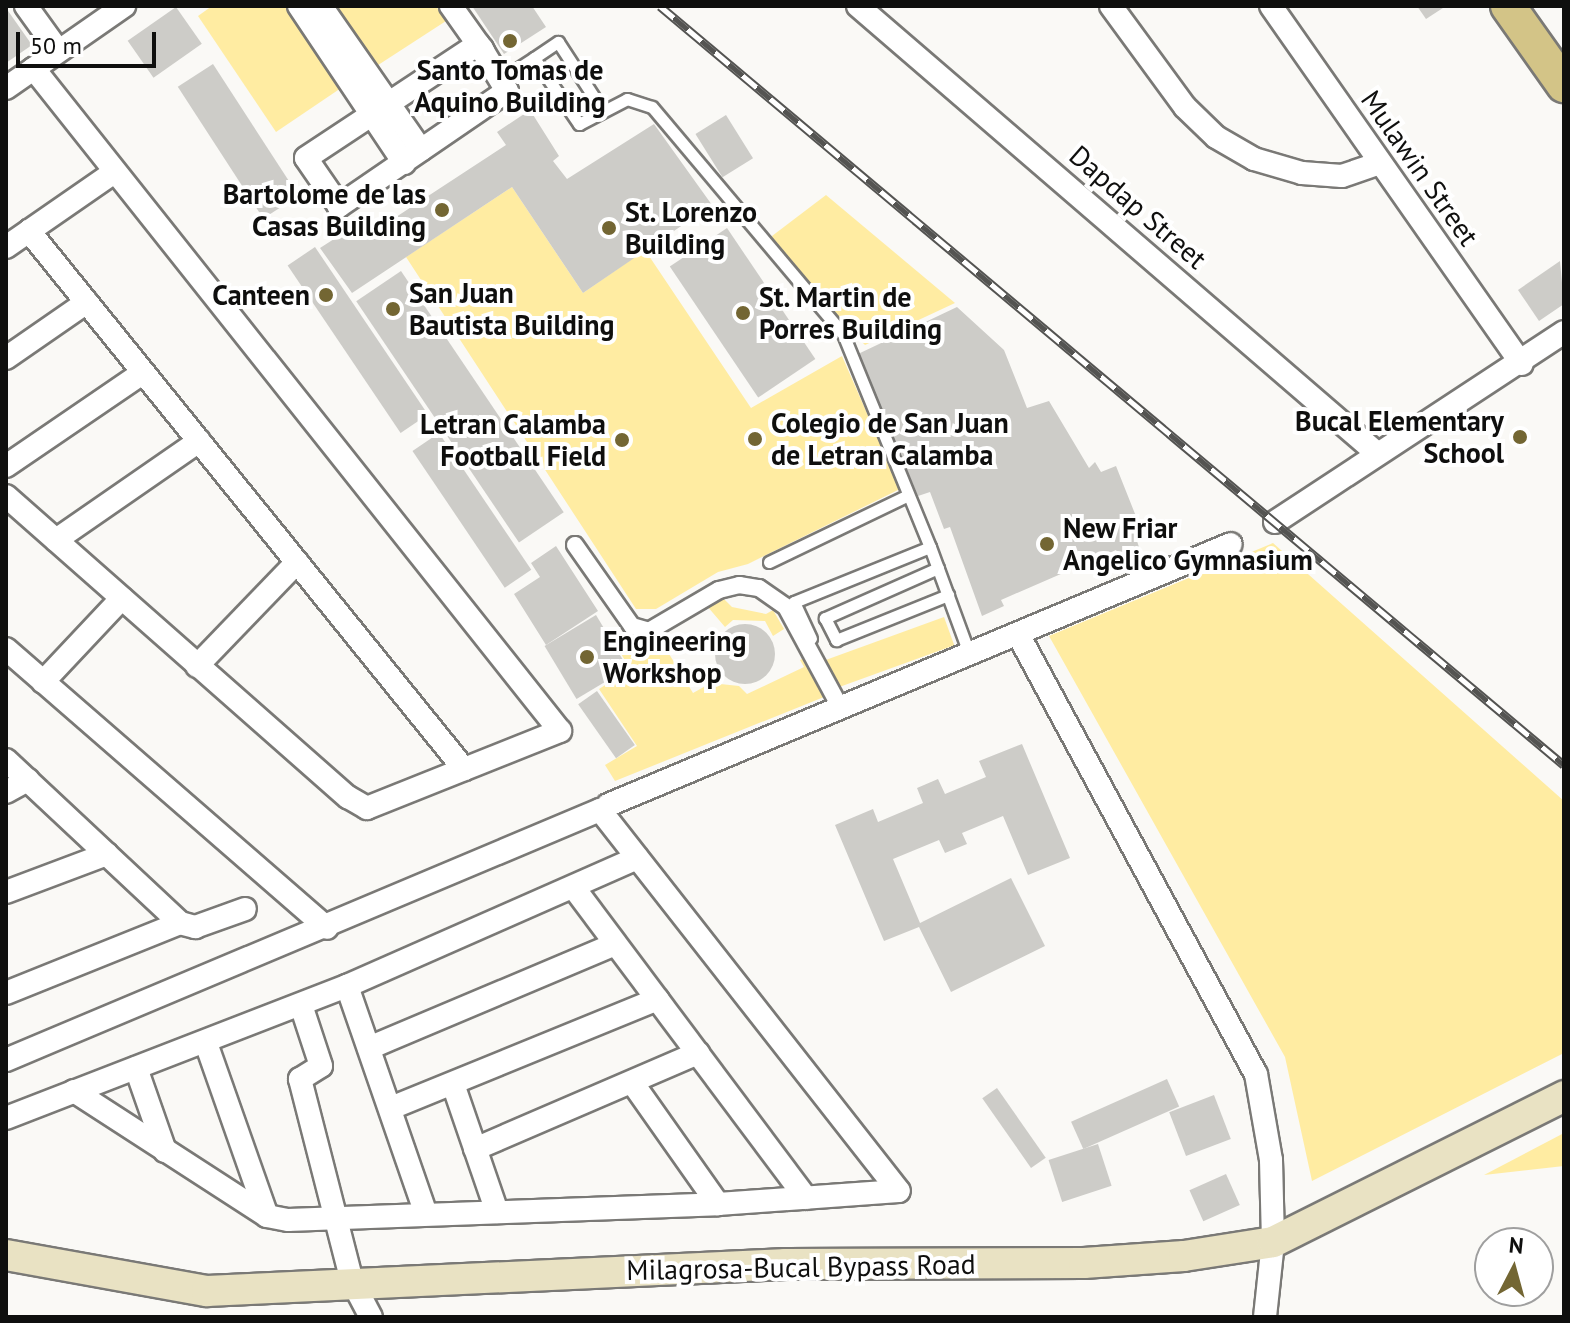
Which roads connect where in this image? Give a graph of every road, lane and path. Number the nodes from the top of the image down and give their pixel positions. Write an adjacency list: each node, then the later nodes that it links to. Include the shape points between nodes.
1 (26, 6): 11 (street)
2 (124, 6): 11 (street)
3 (299, 6): 18 (street)
4 (321, 6): 18 (street)
5 (451, 6): 10 (street)
6 (858, 6): 30 (street, Dapdap Street)
7 (1111, 6): 20 (street, via 1185,107 1216,137 1254,159 1302,173 1342,176)
8 (1271, 6): 20 (street, Mulawin Street)
9 (1508, 6): 15 (main road)
10 (478, 44): 14 (street); 18 (street)
11 (57, 49): 13 (street)
12 (534, 58): 14 (lane); 17 (lane, via 579,124); 17 (lane, via 558,42)
13 (34, 69): 16 (street); 21 (street)
14 (500, 80): 19 (street, via 507,91)
15 (1564, 85)
16 (6, 88)
17 (601, 108): 32 (lane, via 627,99 652,107 843,334)
18 (383, 111): 19 (street); 19 (street, via 306,158 339,206)
19 (413, 157)
20 (1379, 163): 27 (street, Mulawin Street)
21 (113, 173): 22 (street); 51 (street, via 560,731)
22 (29, 231): 23 (street); 24 (street)
23 (6, 247)
24 (87, 302): 26 (street); 28 (street)
25 (1564, 332): 27 (street)
26 (6, 358)
27 (1522, 364): 30 (street)
28 (141, 374): 29 (street); 31 (street)
29 (199, 441): 35 (street); 39 (street)
30 (1378, 454): 34 (street)
31 (6, 466)
32 (908, 495): 38 (lane); 40 (lane)
33 (6, 496): 35 (street)
34 (1275, 522)
35 (56, 540): 43 (street)
36 (1231, 544): 44 (street)
37 (575, 545): 49 (street, via 632,626 649,631 719,590 759,588 786,607)
38 (930, 547): 41 (lane); 49 (lane, via 794,602)
39 (297, 562): 47 (street); 51 (street)
40 (769, 562)
41 (938, 568): 42 (lane); 42 (lane, via 825,618 836,640)
42 (948, 595): 46 (lane)
43 (122, 598): 47 (street); 48 (street)
44 (1019, 636): 46 (street); 86 (street, via 1256,1074 1271,1160)
45 (6, 649): 48 (street)
46 (969, 653): 49 (street)
47 (197, 666): 51 (street, via 367,808)
48 (43, 682): 61 (street)
49 (841, 704): 54 (street)
50 (6, 760): 52 (street)
51 (464, 769)
52 (28, 780): 53 (street); 55 (street)
53 (6, 792)
54 (608, 805)
55 (107, 854): 58 (street); 60 (street)
56 (637, 858): 57 (street); 61 (street, via 600,810); 80 (street, via 899,1191)
57 (574, 888): 62 (street); 63 (street)
58 (6, 892)
59 (245, 909): 60 (street, via 195,927)
60 (180, 923): 64 (street)
61 (327, 928): 70 (street)
62 (615, 944): 65 (street); 68 (street)
63 (347, 986): 66 (street); 68 (street)
64 (6, 993)
65 (658, 999): 69 (street); 72 (street)
66 (301, 1005): 67 (street); 85 (street, via 321,1066 300,1079)
67 (206, 1043): 71 (street); 84 (street)
68 (369, 1048): 76 (street)
69 (698, 1053): 73 (street); 80 (street)
70 (6, 1060)
71 (136, 1068): 74 (street); 79 (street)
72 (453, 1084): 76 (street); 78 (street)
73 (634, 1085): 78 (street); 81 (street)
74 (74, 1091): 77 (street); 79 (street)
75 (1564, 1096): 86 (main road, Milagrosa-Bucal Bypass Road)
76 (391, 1108): 83 (street)
77 (6, 1118)
78 (475, 1149): 82 (street)
79 (165, 1151): 84 (street)
80 (806, 1198): 81 (street)
81 (718, 1204): 82 (street)
82 (497, 1212): 83 (street)
83 (426, 1214): 85 (street)
84 (267, 1216): 85 (street)
85 (340, 1219): 88 (street)
86 (1273, 1242): 88 (main road, Milagrosa-Bucal Bypass Road, via 1234,1251 1084,1263 786,1264); 90 (street)
87 (6, 1255): 88 (main road, Milagrosa-Bucal Bypass Road, via 207,1291)
88 (352, 1281): 89 (street)
89 (371, 1317)
90 (1265, 1317)

